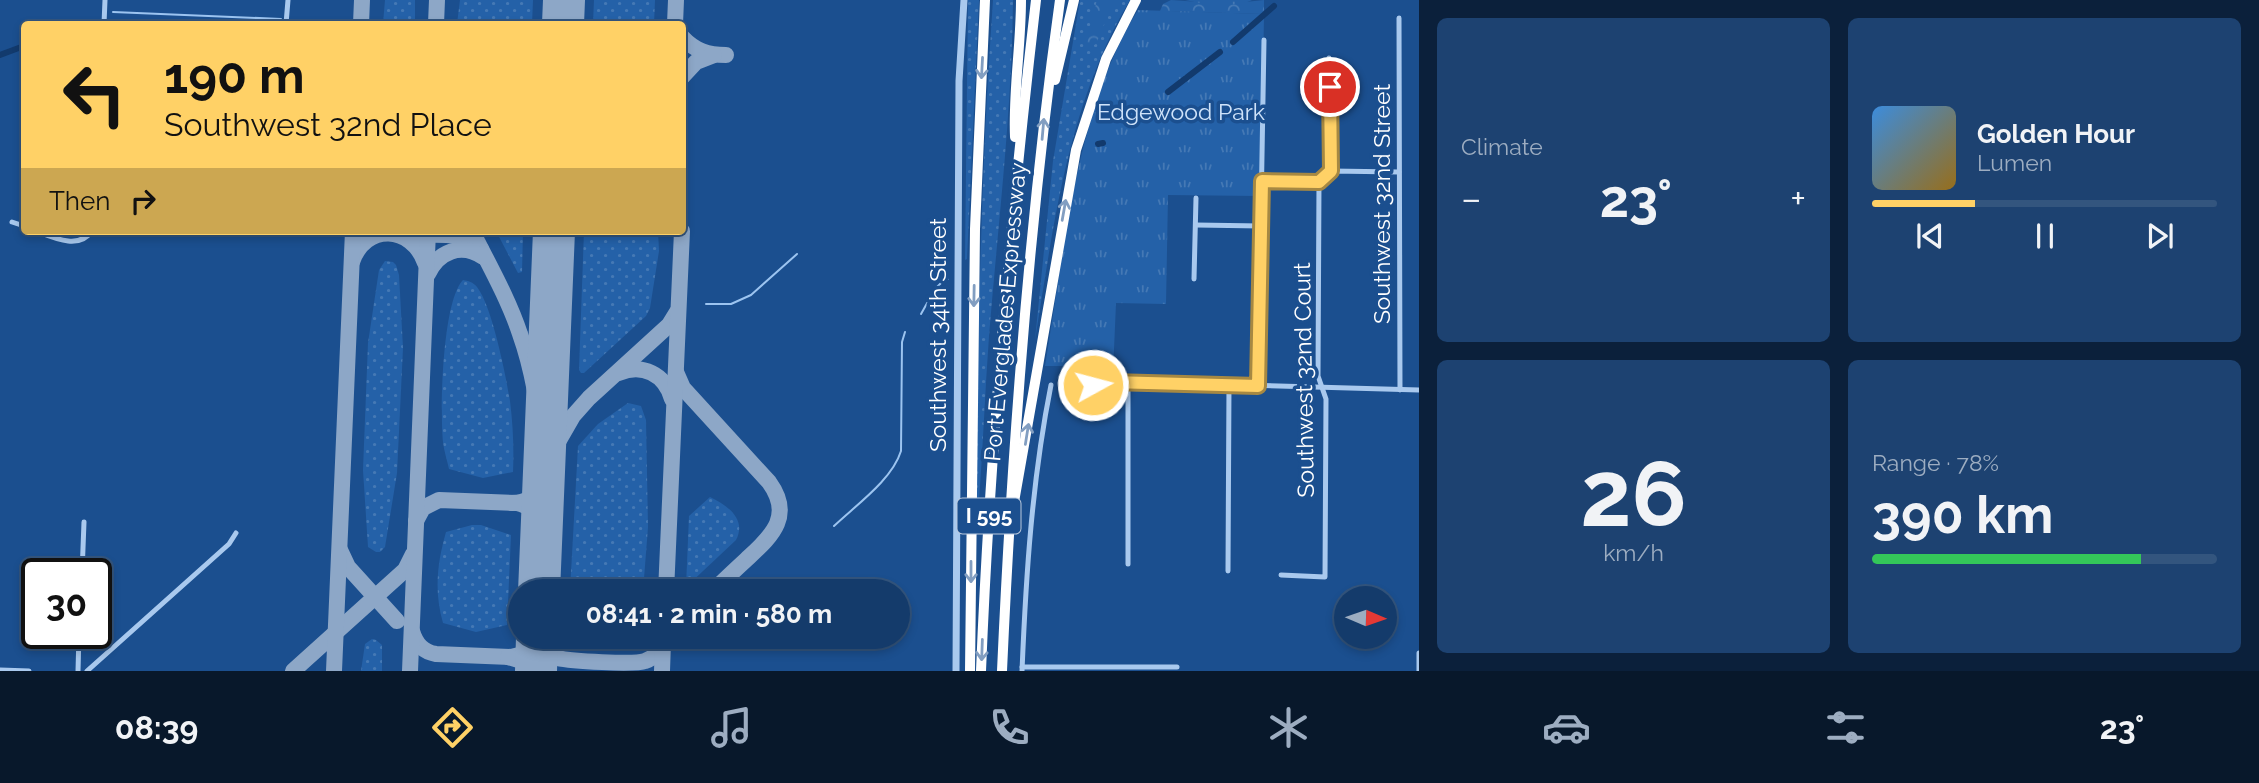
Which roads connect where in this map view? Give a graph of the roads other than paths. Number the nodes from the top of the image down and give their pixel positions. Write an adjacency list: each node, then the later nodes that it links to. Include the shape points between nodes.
1 (105, 0): 11 (street)
2 (288, 0): 12 (street)
3 (964, 0): 52 (street, Southwest 34th Street, via 959,81)
4 (985, 0): 53 (highway, one-way to 53, via 975,243)
5 (1021, 0): 16 (highway, via 1014,118)
6 (1037, 0): 16 (highway, Port Everglades Expressway / I 595)
7 (1060, 0): 15 (highway, Port Everglades Expressway / I 595)
8 (1074, 0): 15 (highway, via 1054,87)
9 (1136, 0): 38 (highway, one-way to 9, via 1019,484 1076,150 1106,59)
10 (1399, 18): 18 (street, Southwest 32nd Street)
11 (104, 21)
12 (286, 21)
13 (1264, 40): 19 (street)
14 (1329, 58): 17 (street)
15 (1045, 106): 38 (highway, Port Everglades Expressway / I 595, one-way to 15)
16 (1017, 166): 54 (highway, Port Everglades Expressway / I 595, one-way to 54, via 1002,317)
17 (1331, 171): 18 (street); 20 (street)
18 (1399, 172): 35 (street, Southwest 32nd Street)
19 (1262, 181): 20 (street); 25 (street)
20 (1319, 182): 34 (street, Southwest 32nd Court, via 1318,376)
21 (1196, 198): 24 (street)
22 (12, 222): 23 (street)
23 (21, 225)
24 (1196, 225): 25 (street); 28 (street)
25 (1261, 226): 33 (street)
26 (46, 235): 27 (street, via 80,241)
27 (89, 235)
28 (1194, 279)
29 (1111, 382): 30 (street)
30 (1128, 382): 32 (street); 41 (street)
31 (1051, 385): 47 (street, via 1034,491)
32 (1229, 386): 33 (street); 42 (street)
33 (1258, 386): 34 (street)
34 (1323, 388): 35 (street); 43 (street, Southwest 32nd Court, via 1325,577)
35 (1400, 390): 36 (street)
36 (1419, 390)
37 (84, 522): 40 (street)
38 (1008, 525): 55 (highway, Port Everglades Expressway / I 595)
39 (236, 533): 51 (street)
40 (83, 558)
41 (1128, 564)
42 (1228, 571)
43 (1281, 575)
44 (79, 649): 50 (street)
45 (1419, 653): 56 (street)
46 (1177, 667): 47 (street)
47 (1022, 669)
48 (0, 670): 49 (street)
49 (29, 671)
50 (78, 671)
51 (87, 671)
52 (956, 671)
53 (970, 671)
54 (981, 671)
55 (1002, 671)
56 (1419, 671)

